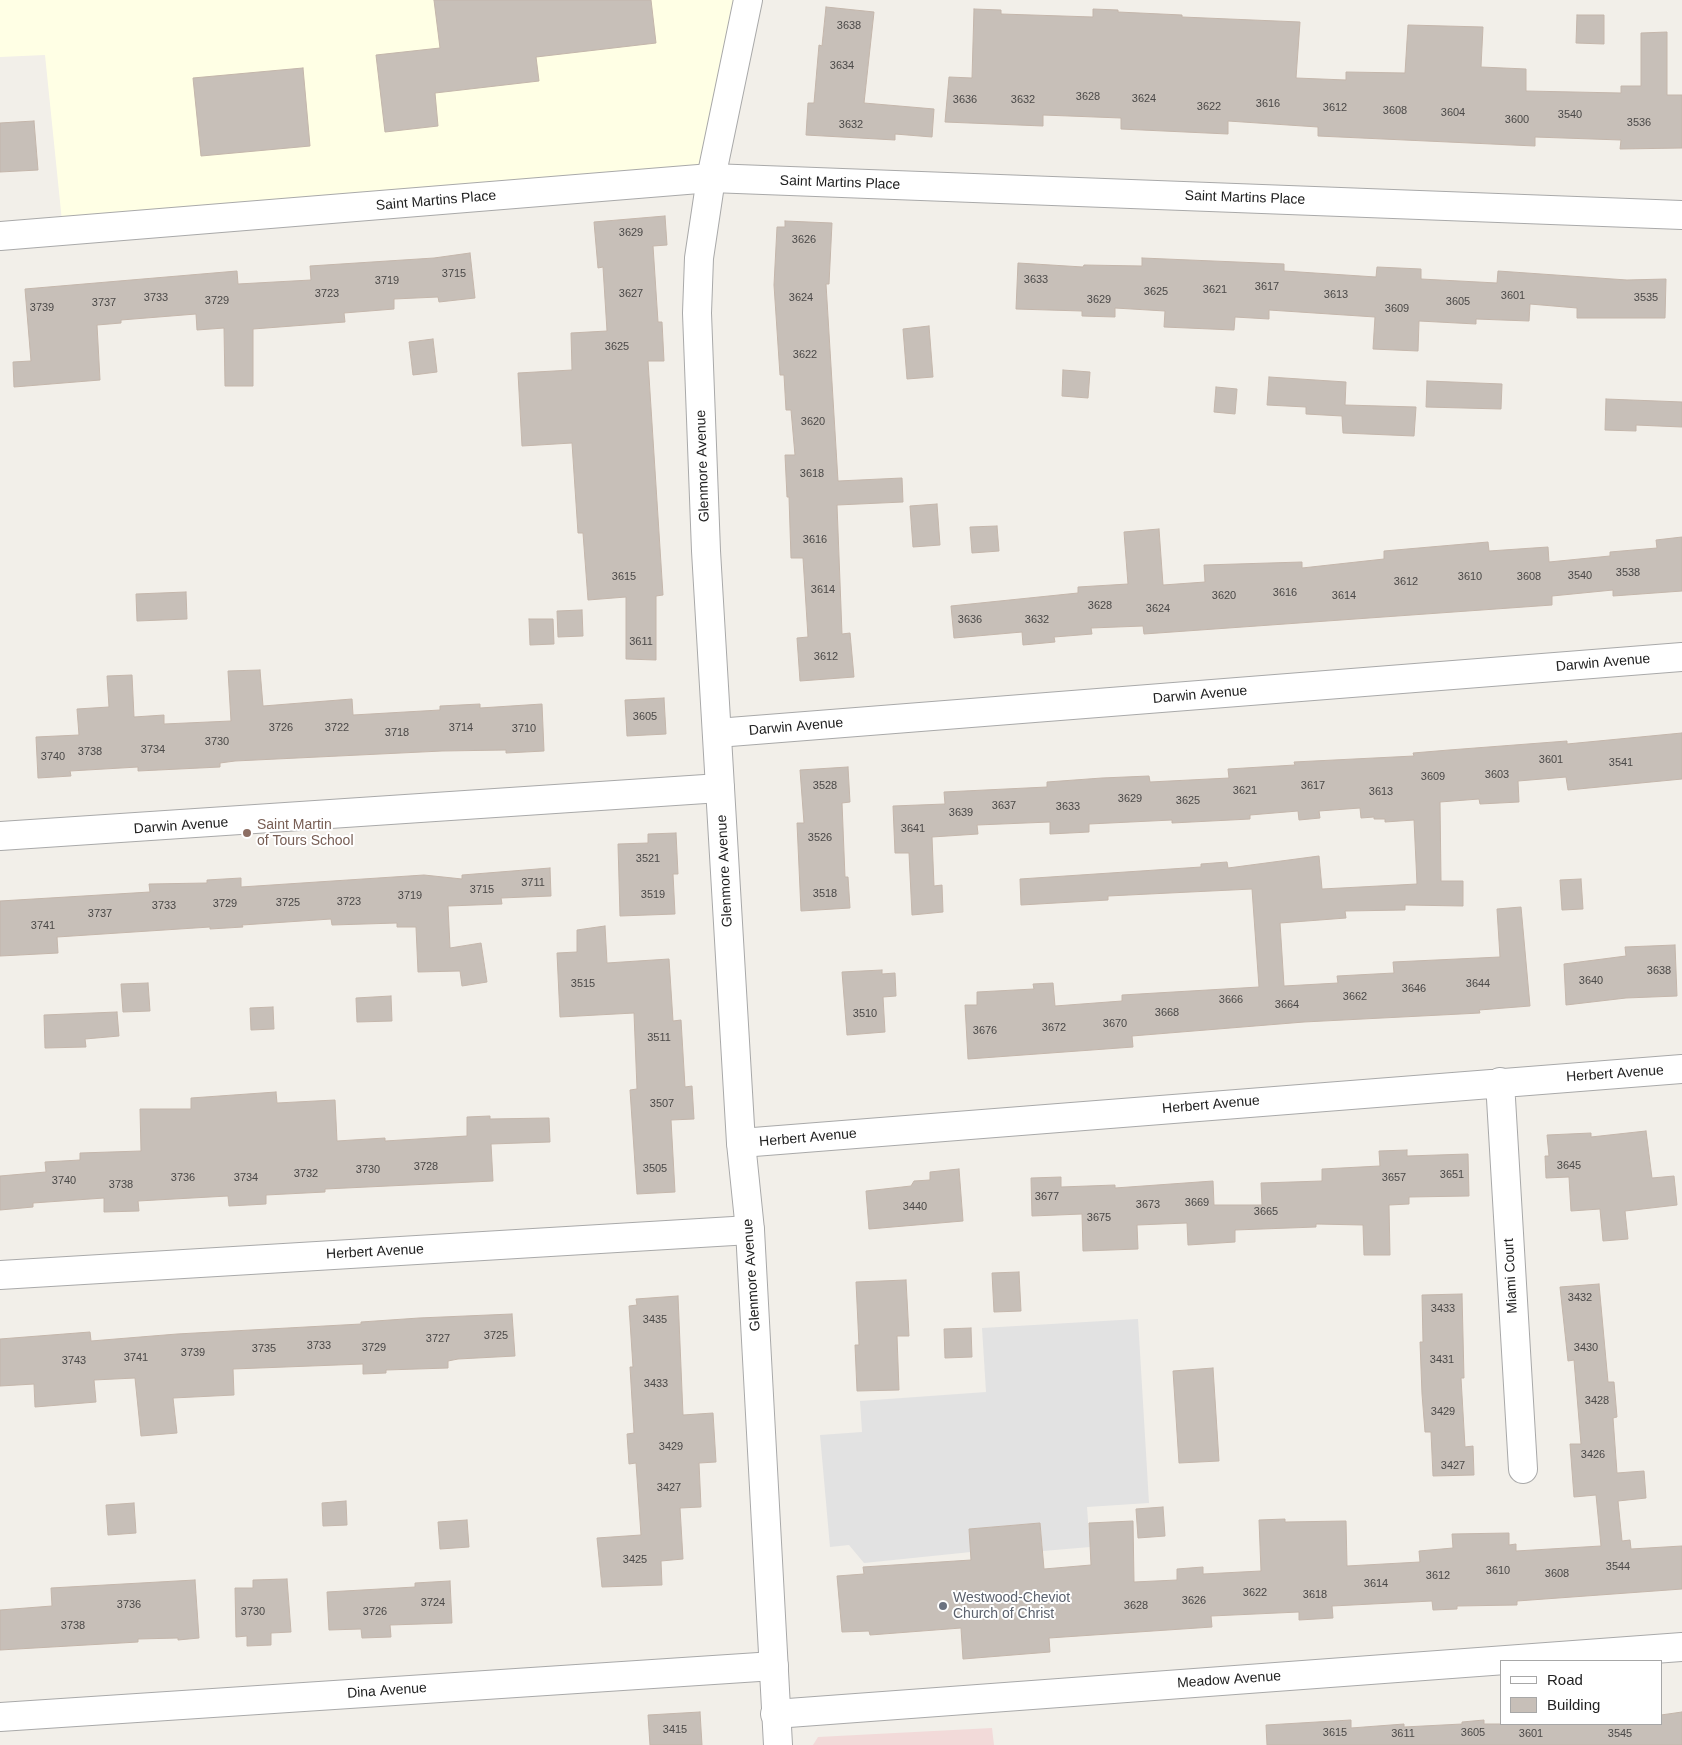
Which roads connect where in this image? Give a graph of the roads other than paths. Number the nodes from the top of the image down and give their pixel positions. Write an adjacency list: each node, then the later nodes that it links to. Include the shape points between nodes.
1 (748, 0): 2 (street, Glenmore Avenue)
2 (711, 178): 3 (street, Saint Martins Place); 4 (street, Saint Martins Place); 6 (street, Glenmore Avenue, via 699,258 696,314)
3 (1682, 215)
4 (0, 236)
5 (1682, 657): 6 (street, Darwin Avenue)
6 (717, 733): 7 (street, Glenmore Avenue)
7 (720, 788): 8 (street, Darwin Avenue); 11 (street, Glenmore Avenue)
8 (0, 836)
9 (1682, 1069): 10 (street, Herbert Avenue)
10 (1500, 1082): 11 (street, Herbert Avenue); 14 (street, Miami Court)
11 (741, 1143): 12 (street, Glenmore Avenue)
12 (750, 1230): 13 (street, Herbert Avenue); 18 (street, Glenmore Avenue)
13 (0, 1275)
14 (1523, 1469)
15 (1682, 1647): 17 (street, Meadow Avenue)
16 (1500, 1660): 19 (street, Meadow Avenue)
17 (1506, 1660)
18 (774, 1666): 19 (street, Glenmore Avenue); 20 (street, Dina Avenue)
19 (775, 1714): 21 (street, Glenmore Avenue)
20 (0, 1717)
21 (778, 1745)

